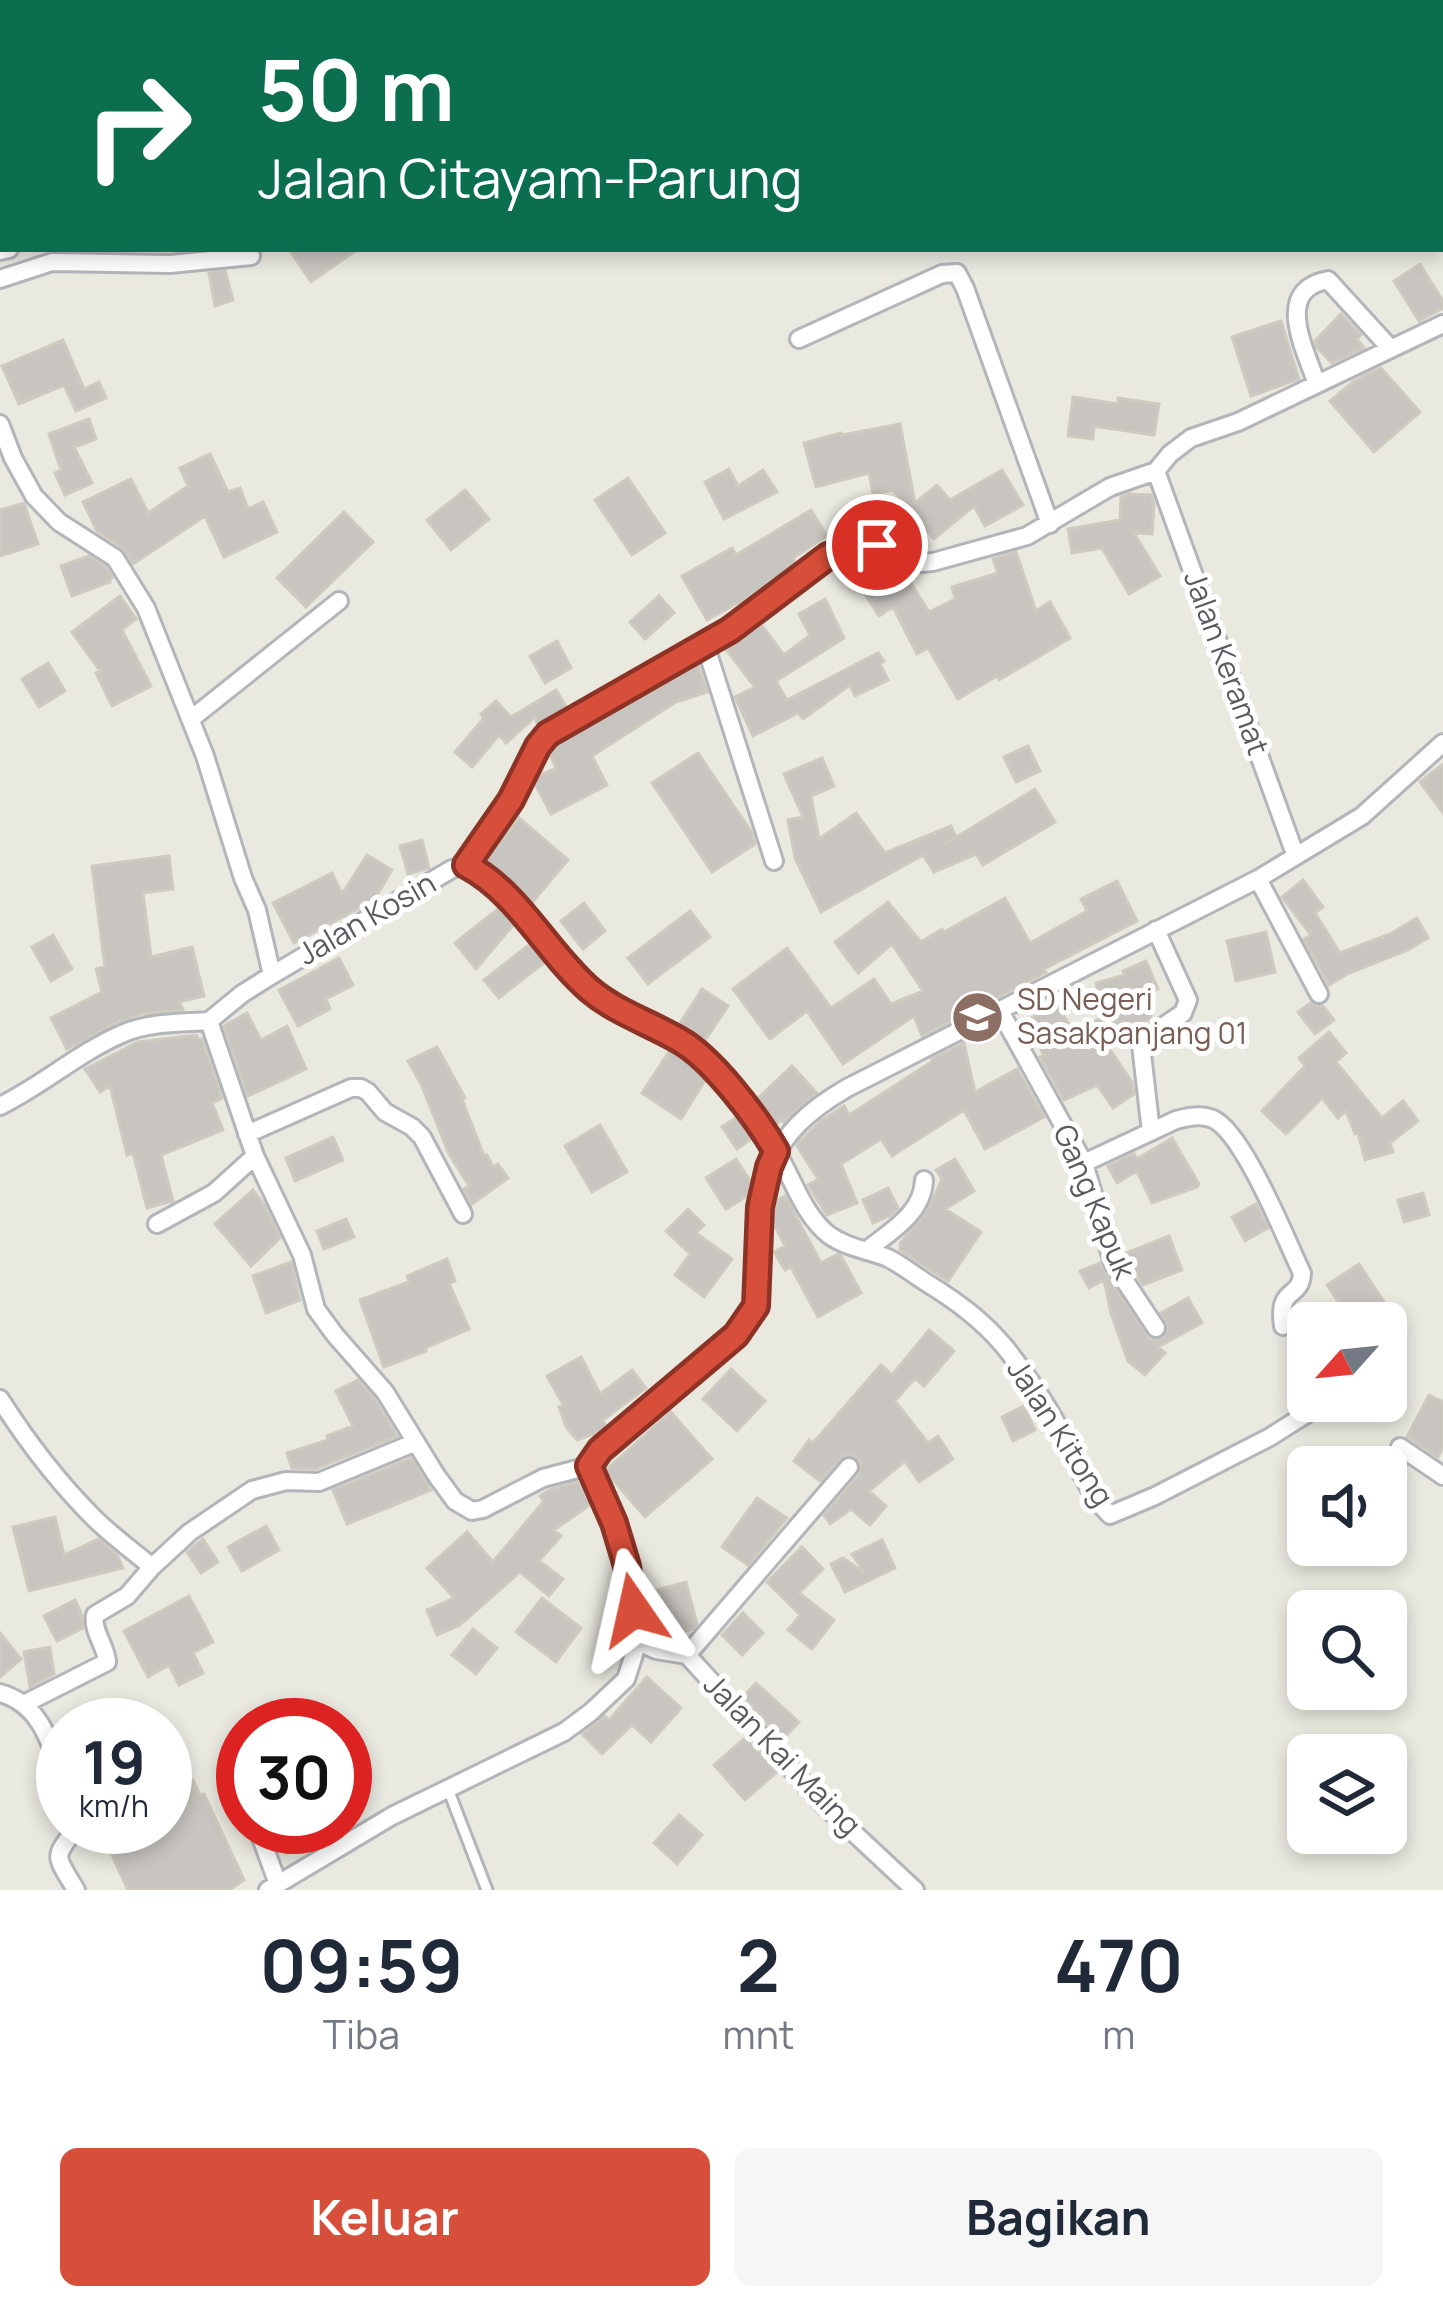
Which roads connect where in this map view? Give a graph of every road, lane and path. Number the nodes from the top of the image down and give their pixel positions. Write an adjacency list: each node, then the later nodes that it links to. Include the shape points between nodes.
1 (251, 256): 2 (street, via 52,262)
2 (0, 279)
3 (1443, 324): 5 (street)
4 (799, 339): 9 (street, via 957,274)
5 (1390, 349): 6 (street); 6 (street, via 1328,280 1313,283 1300,292 1295,313)
6 (1317, 384): 8 (street, via 1191,438)
7 (0, 424): 12 (street, via 34,496 124,570)
8 (1156, 471): 9 (street, via 1110,487); 14 (street, Jalan Keramat)
9 (1050, 524): 11 (street, via 933,562 877,545 844,550)
10 (339, 602): 12 (street)
11 (705, 644): 15 (street); 16 (street, via 548,734)
12 (190, 719): 19 (street)
13 (1443, 743): 14 (street, via 1362,816)
14 (1295, 854): 17 (street)
15 (774, 861)
16 (466, 865): 19 (street, Jalan Kosin); 26 (street, Jalan Kosin, via 499,889 591,991 712,1065)
17 (1258, 879): 18 (street); 20 (street)
18 (1156, 930): 21 (street); 24 (street, via 1188,1000 1141,1045)
19 (272, 975): 22 (street, Jalan Kosin)
20 (1319, 994)
21 (1000, 1011): 26 (street, via 818,1105); 28 (street, Gang Kapuk)
22 (208, 1021): 23 (street, via 126,1032); 25 (street)
23 (0, 1106)
24 (1151, 1132): 28 (street); 33 (street, via 1189,1116 1213,1119 1249,1162 1303,1273 1280,1307)
25 (247, 1134): 27 (street); 30 (street, via 361,1088 422,1137)
26 (776, 1151): 32 (street, Jalan Kitong, via 814,1219); 39 (street, via 762,1191 756,1306 736,1335)
27 (255, 1156): 31 (street, via 214,1193); 37 (street, via 302,1255 316,1309)
28 (1084, 1162): 34 (street, Gang Kapuk, via 1113,1263)
29 (924, 1180): 32 (street, via 913,1213)
30 (463, 1214)
31 (157, 1224)
32 (866, 1251): 36 (street, Jalan Kitong, via 957,1301 1004,1346 1110,1515)
33 (1283, 1326)
34 (1156, 1328)
35 (0, 1399): 42 (street, via 72,1494)
36 (1294, 1422)
37 (416, 1442): 39 (street, via 447,1491 472,1511); 42 (street, via 319,1482 252,1490)
38 (1407, 1452): 41 (street)
39 (589, 1466): 43 (street, via 627,1566)
40 (849, 1467): 44 (street)
41 (1443, 1475)
42 (152, 1567): 46 (street, via 127,1596 94,1616 107,1662)
43 (638, 1642): 44 (street, Jalan Kai Maing); 48 (street, via 626,1679 592,1712)
44 (687, 1655): 54 (street, Jalan Kai Maing, via 825,1806)
45 (0, 1693): 46 (street)
46 (24, 1704): 47 (street)
47 (36, 1717)
48 (448, 1787): 51 (street); 53 (lane)
49 (58, 1854): 52 (street)
50 (264, 1854): 51 (street)
51 (273, 1887)
52 (76, 1890)
53 (487, 1890)
54 (915, 1890)

